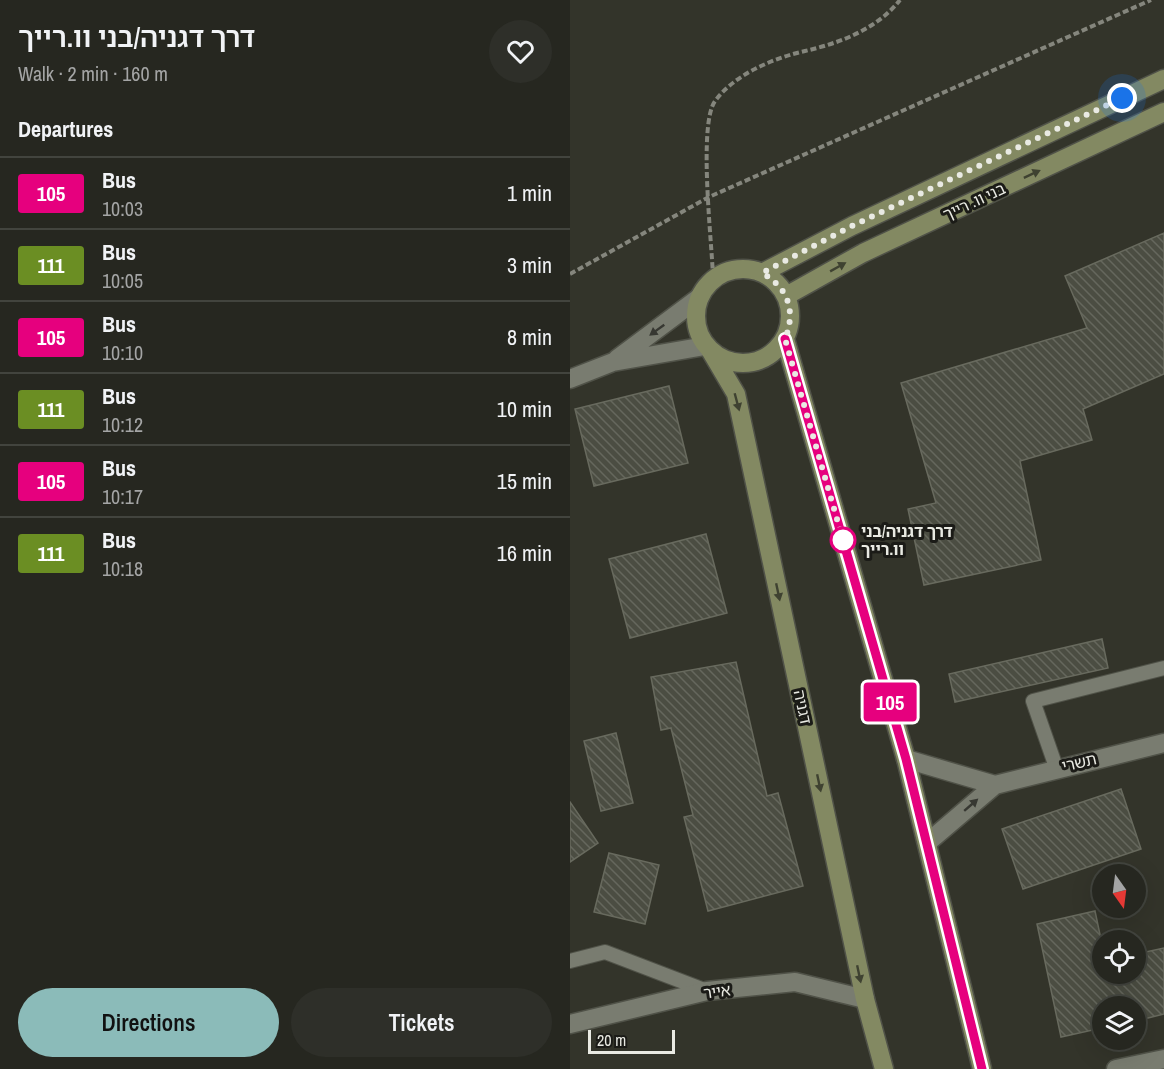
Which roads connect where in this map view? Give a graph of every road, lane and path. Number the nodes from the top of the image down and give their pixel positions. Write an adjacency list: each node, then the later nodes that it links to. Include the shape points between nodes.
1 (900, 0): 5 (path, via 868,28 834,45 783,56 739,78 714,102 706,144)
2 (1151, 0): 5 (path)
3 (1164, 79): 6 (street, בני וו. רייך, via 852,226)
4 (1164, 112): 9 (street, בני וו. רייך, one-way to 4, via 863,253)
5 (709, 197): 7 (path); 8 (path)
6 (762, 273): 8 (street, via 737,269); 9 (street, via 772,278)
7 (570, 274)
8 (714, 279): 10 (street)
9 (786, 296): 11 (street, via 791,310)
10 (700, 297): 12 (street, via 696,322); 13 (street, one-way to 13)
11 (785, 339): 12 (street, via 776,351 750,363 728,361); 17 (street)
12 (708, 348): 13 (street); 23 (street, דגניה, one-way to 23, via 736,394)
13 (613, 362): 14 (street)
14 (570, 379)
15 (1164, 668): 18 (lane, via 1033,701)
16 (1164, 742): 18 (street, תשרי)
17 (906, 759): 19 (street); 20 (street)
18 (1056, 767): 19 (street, תשרי)
19 (994, 785): 20 (street, תשרי, one-way to 19)
20 (927, 843): 27 (street)
21 (570, 961): 22 (lane, via 605,952)
22 (707, 991): 23 (street, אייר, via 795,982); 24 (street, אייר)
23 (865, 999): 26 (street, דגניה)
24 (570, 1024)
25 (1164, 1059): 28 (street)
26 (884, 1069)
27 (982, 1069)
28 (1116, 1069)

